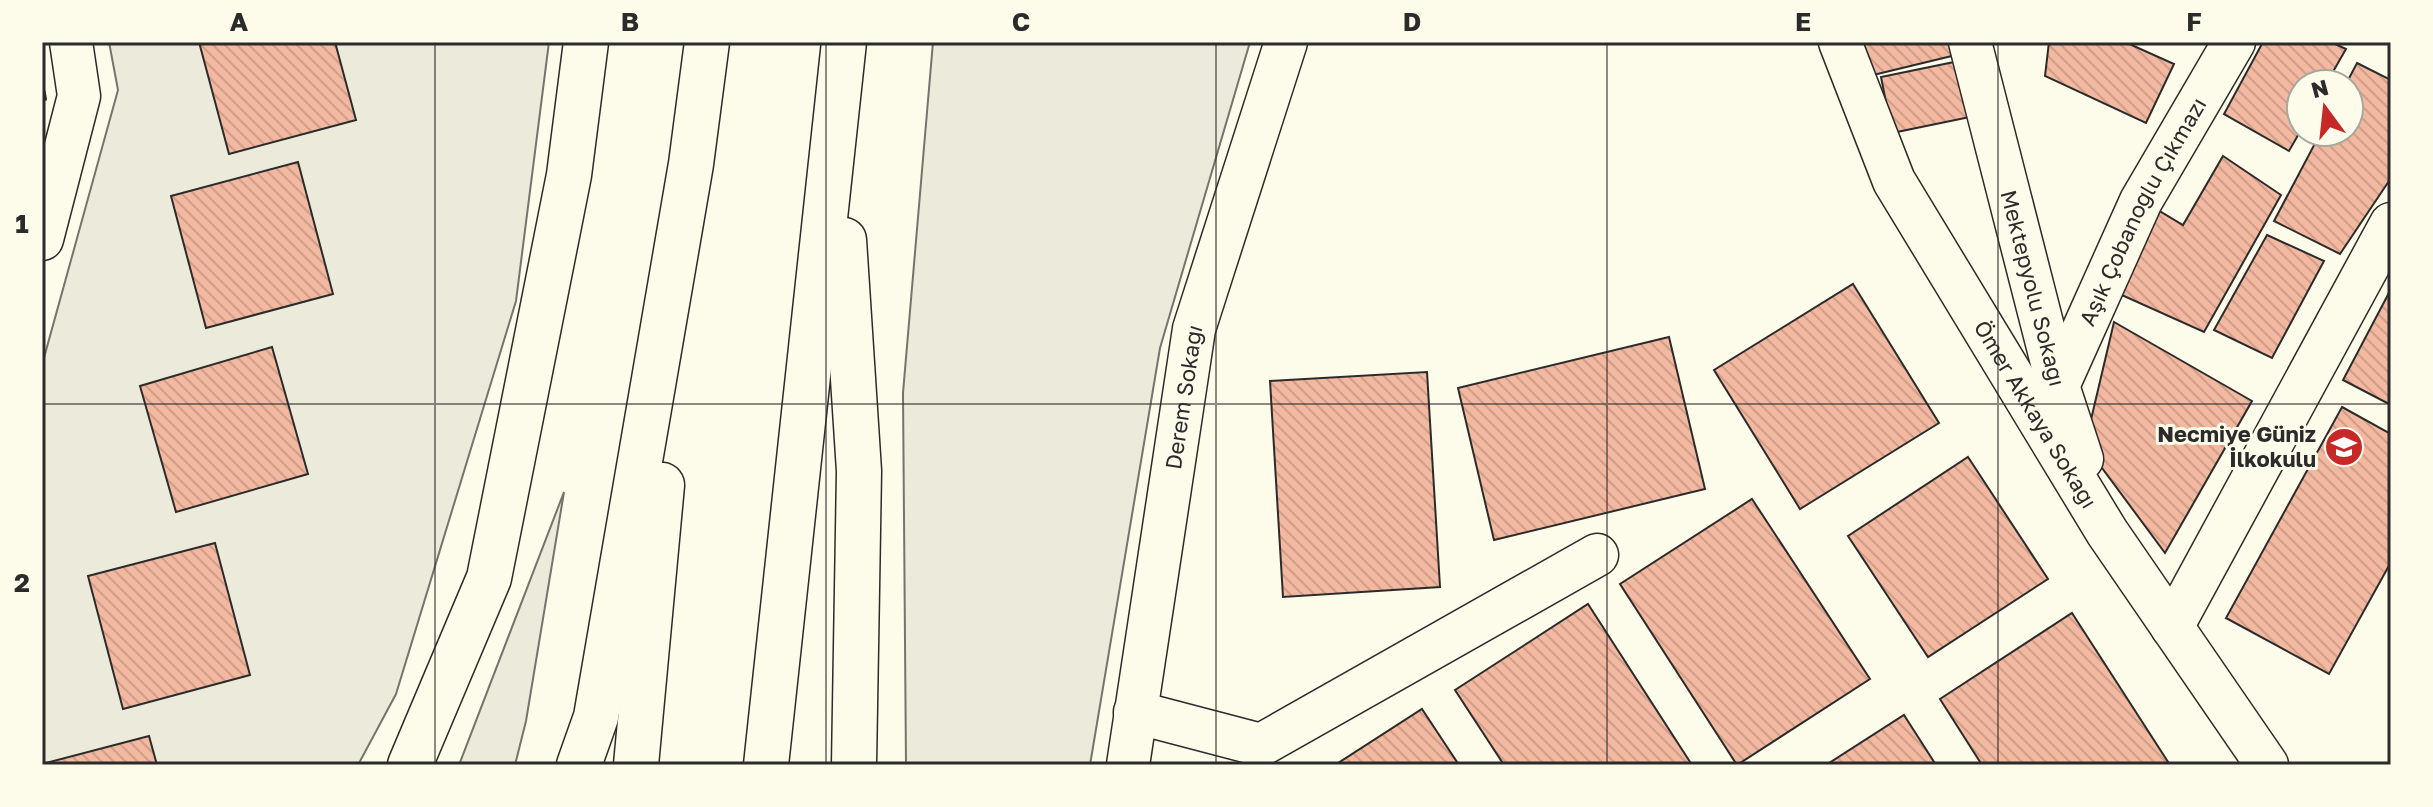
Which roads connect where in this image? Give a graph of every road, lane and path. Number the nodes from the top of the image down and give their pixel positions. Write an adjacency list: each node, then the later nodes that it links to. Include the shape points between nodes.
1 (71, 42): 12 (street, via 79,96)
2 (586, 42): 18 (highway, via 569,175 489,578)
3 (707, 42): 10 (highway)
4 (844, 42): 9 (highway)
5 (1286, 42): 17 (street, Derem Sokağı, via 1194,329)
6 (1840, 42): 14 (street, Ömer Akkaya Sokağı, via 1894,181)
7 (1970, 42): 13 (street, Mektepyolu Sokağı)
8 (2234, 42): 13 (street, Aşık Çobanoğlu Çıkmazı, via 2141,201)
9 (836, 122): 21 (highway); 22 (highway, via 859,471)
10 (691, 164): 19 (highway, via 596,717); 20 (highway)
11 (2391, 224): 16 (street)
12 (42, 239)
13 (2058, 386): 14 (street, Mektepyolu Sokağı)
14 (2107, 532): 16 (street, Ömer Akkaya Sokağı)
15 (1597, 555): 17 (street, via 1261,745)
16 (2172, 627): 24 (street, Ömer Akkaya Sokağı)
17 (1135, 712): 23 (street, Derem Sokağı)
18 (410, 765)
19 (579, 765)
20 (636, 765)
21 (766, 765)
22 (854, 765)
23 (1128, 765)
24 (2267, 765)

